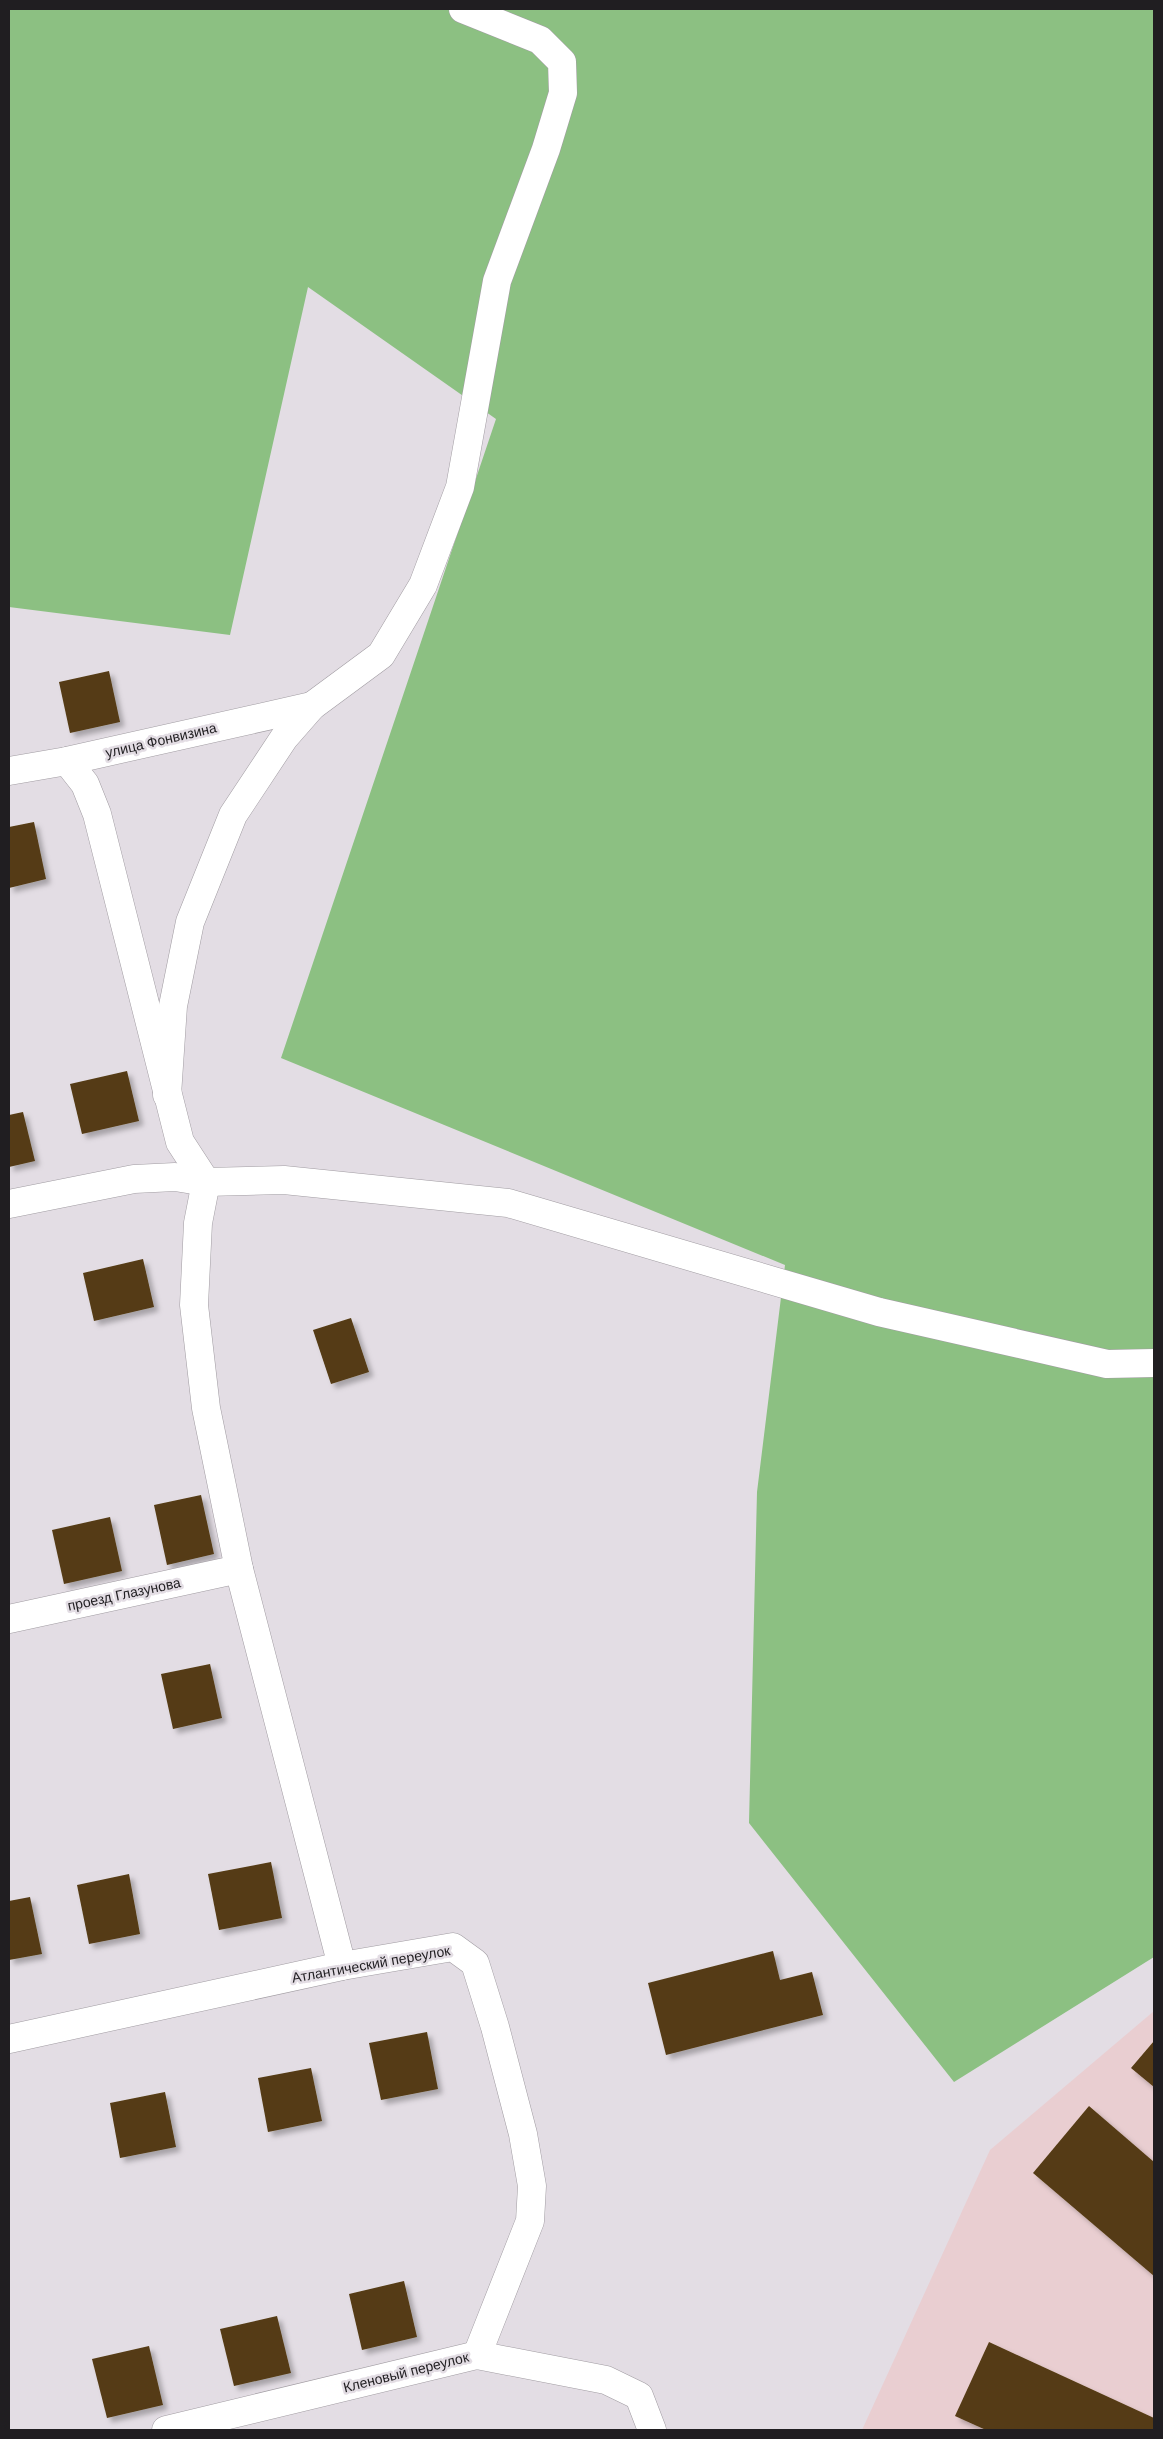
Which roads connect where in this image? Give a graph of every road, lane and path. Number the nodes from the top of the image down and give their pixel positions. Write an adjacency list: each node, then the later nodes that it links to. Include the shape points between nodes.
1 (463, 9): 2 (street, via 540,40 562,62 563,93 546,149 497,281 460,487 423,585 381,655)
2 (312, 706): 3 (street, улица Фонвизина); 5 (street, via 284,738 234,815 190,922 173,1006)
3 (67, 761): 4 (street, улица Фонвизина); 5 (street, via 86,784 97,814)
4 (9, 771)
5 (168, 1095): 6 (street, via 180,1142)
6 (206, 1182): 7 (street, via 175,1177 134,1179); 8 (street, via 284,1180 508,1203 879,1312 1107,1364); 9 (street, via 198,1223 194,1305 206,1408)
7 (9, 1204)
8 (1154, 1363)
9 (239, 1569): 10 (street, проезд Глазунова); 11 (street)
10 (9, 1619)
11 (342, 1966): 12 (street, Атлантический переулок); 13 (street, Атлантический переулок, via 452,1947 475,1963 496,2027 523,2134 532,2186 530,2222)
12 (9, 2039)
13 (477, 2355): 14 (street, Кленовый переулок); 15 (street, Кленовый переулок, via 606,2380 638,2396)
14 (166, 2430)
15 (652, 2430)

